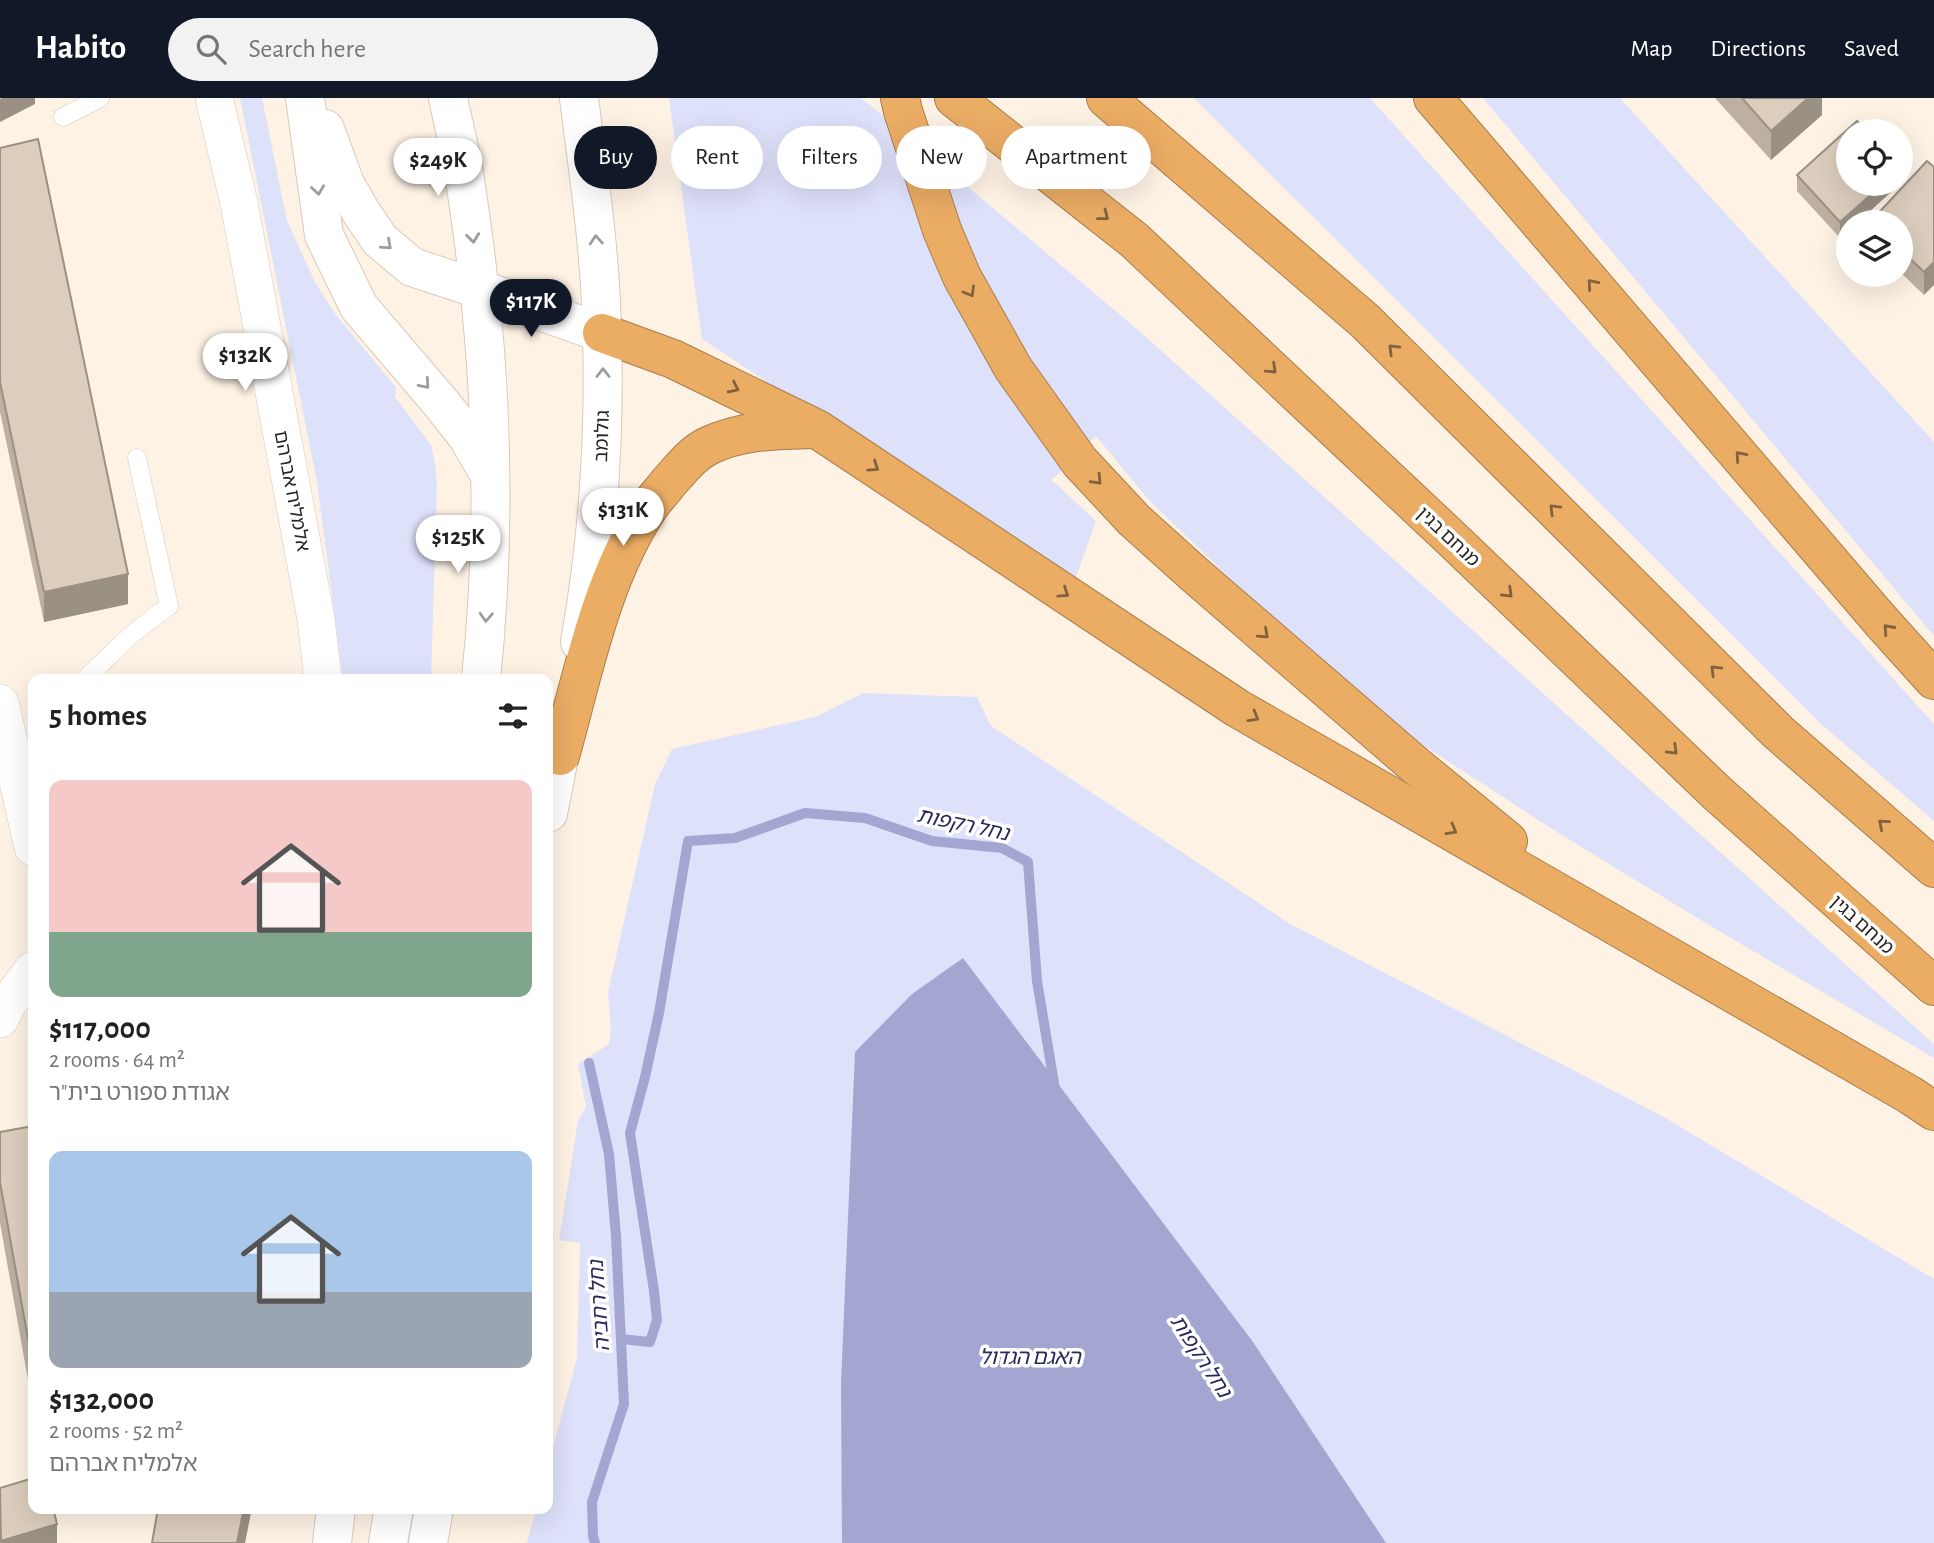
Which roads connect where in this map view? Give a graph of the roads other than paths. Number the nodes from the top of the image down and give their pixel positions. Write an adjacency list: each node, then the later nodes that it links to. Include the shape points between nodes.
1 (100, 98): 11 (lane)
2 (214, 98): 18 (street, אלמליח אברהם, via 239,203)
3 (305, 98): 16 (main road, one-way to 16, via 324,234 359,307 442,403)
4 (313, 98): 12 (main road, one-way to 12, via 345,184 380,240 412,267)
5 (449, 98): 12 (main road, one-way to 12)
6 (579, 98): 13 (main road, גולומב, one-way to 6, via 594,214)
7 (900, 98): 26 (highway, one-way to 26, via 942,230 962,277 1013,368 1080,462 1134,520 1404,757)
8 (954, 98): 28 (highway, מנחם בגין, one-way to 28, via 1134,240 1717,793)
9 (1433, 98): 20 (highway, one-way to 9)
10 (1109, 100): 25 (highway, one-way to 10, via 1777,732 1365,321)
11 (63, 117)
12 (479, 289): 13 (main road); 16 (main road)
13 (602, 333): 14 (highway, one-way to 14, via 673,359); 22 (main road, גולומב, one-way to 13, via 595,530)
14 (817, 429): 22 (highway, via 771,429 706,447 686,462 649,506 621,560 595,629); 26 (highway, one-way to 26, via 1237,708)
15 (137, 458): 17 (lane, via 169,606)
16 (490, 475): 19 (main road, one-way to 19)
17 (90, 674)
18 (322, 674)
19 (481, 674)
20 (1934, 680)
21 (0, 703): 24 (street, via 22,767)
22 (560, 756): 23 (main road, גולומב)
23 (553, 789)
24 (28, 811)
25 (1934, 869)
26 (1597, 914): 31 (highway)
27 (28, 977): 30 (street)
28 (1934, 986)
29 (28, 1004): 30 (street)
30 (0, 1020)
31 (1934, 1111)
32 (336, 1514): 35 (main road)
33 (393, 1514): 36 (main road)
34 (433, 1514): 37 (main road)
35 (332, 1543)
36 (388, 1543)
37 (428, 1543)

